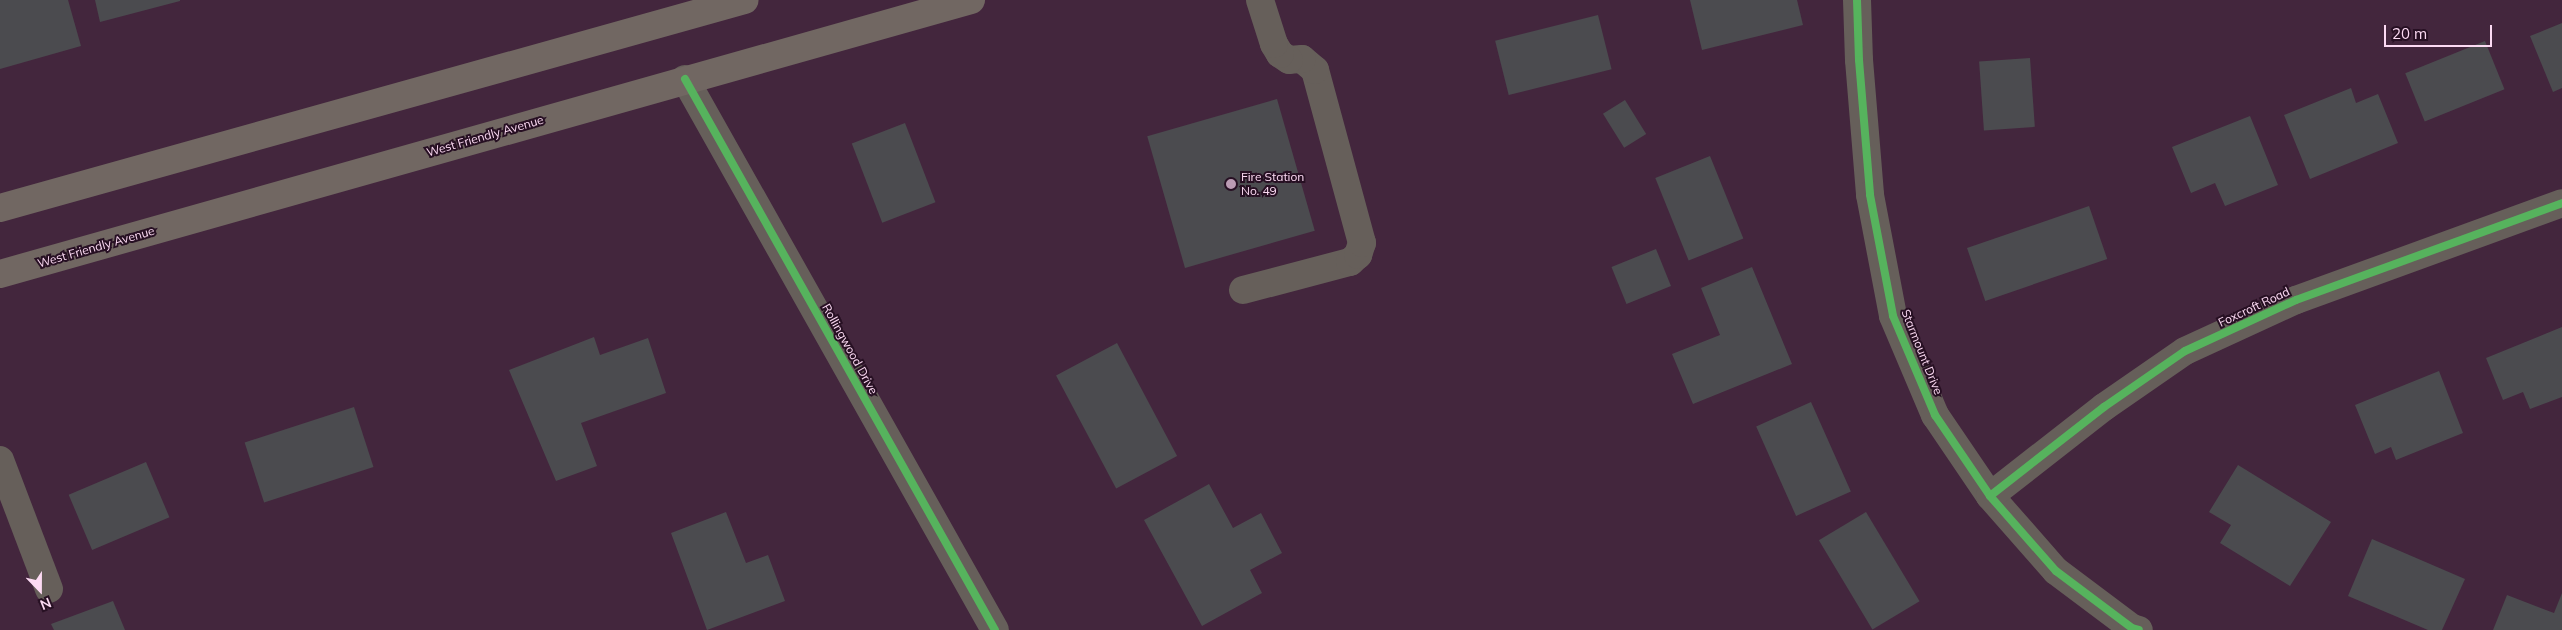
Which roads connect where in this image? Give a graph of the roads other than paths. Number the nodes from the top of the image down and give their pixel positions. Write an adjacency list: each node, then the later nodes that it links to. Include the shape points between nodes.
1 (745, 0): 7 (main road)
2 (971, 0): 5 (main road, West Friendly Avenue)
3 (1260, 0): 9 (street, via 1280,54 1289,60 1302,59 1315,70 1362,243 1358,255 1350,262)
4 (1857, 0): 11 (street, Starmount Drive, via 1870,195 1893,316 1935,414)
5 (685, 80): 8 (main road, West Friendly Avenue); 13 (street, Rollingwood Drive)
6 (2562, 204): 11 (street, Foxcroft Road, via 2296,300 2185,351 2104,407)
7 (0, 208)
8 (0, 274)
9 (1243, 290)
10 (0, 460): 12 (street)
11 (1990, 496): 14 (street, Starmount Drive, via 2056,570)
12 (49, 588)
13 (995, 630)
14 (2139, 630)

